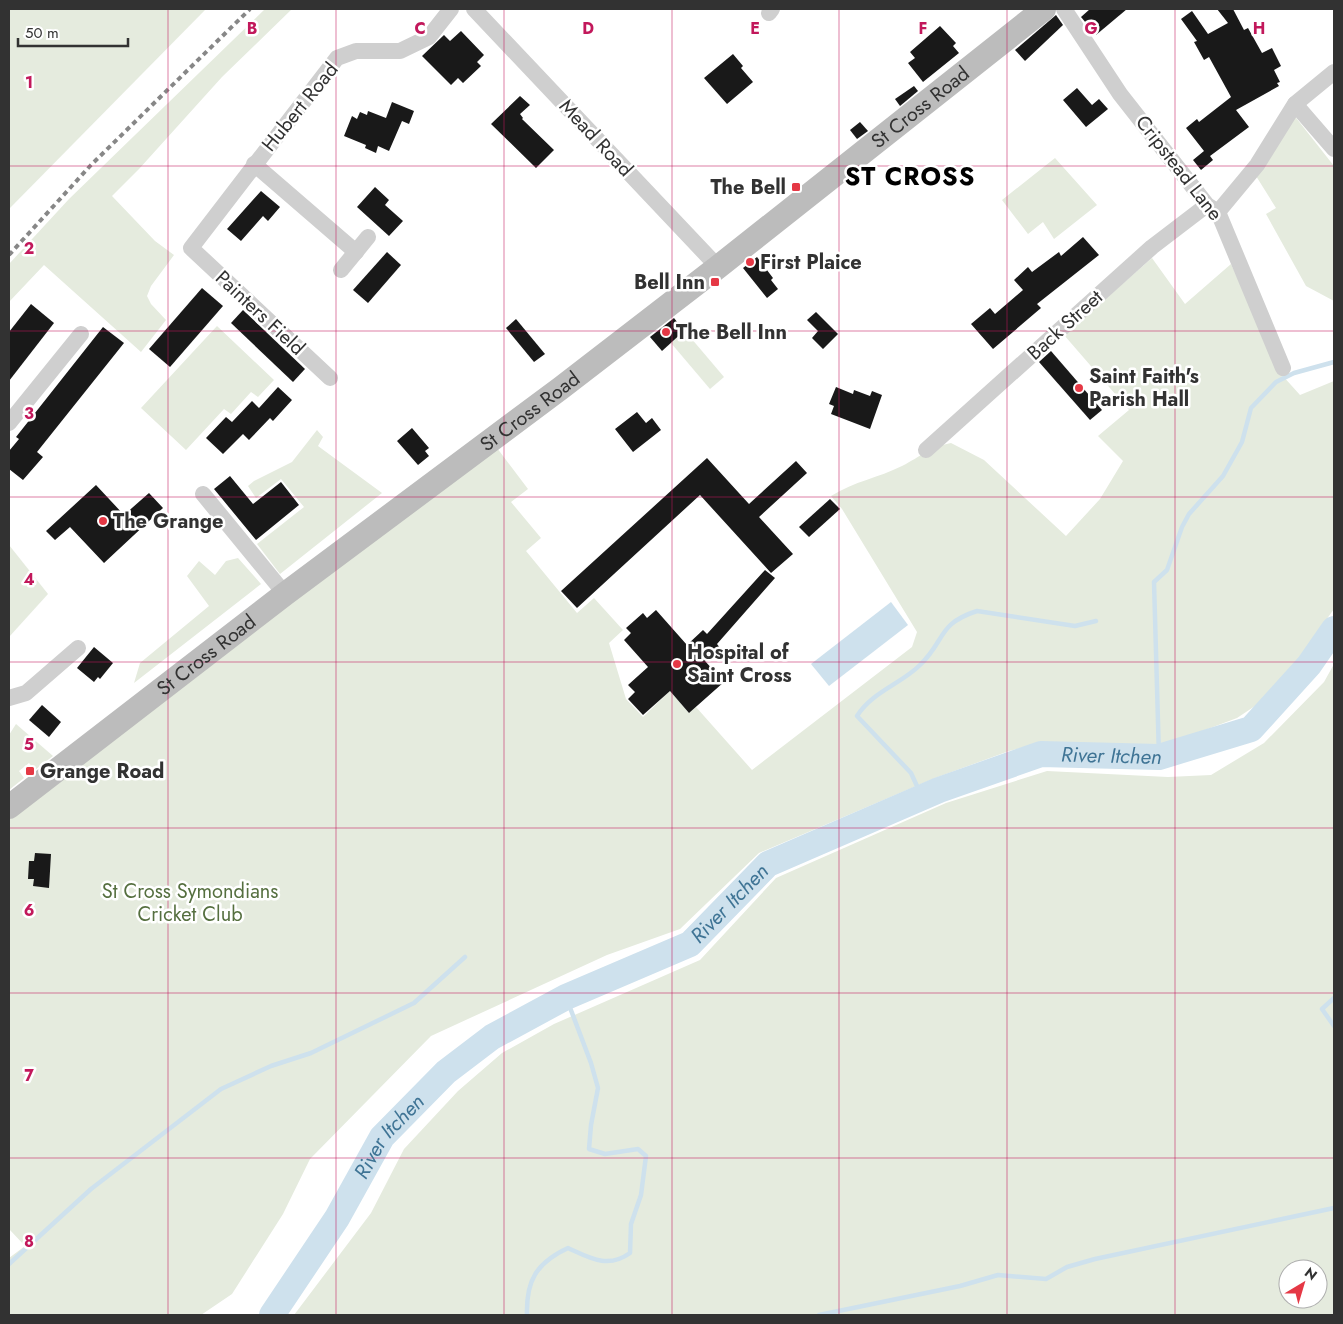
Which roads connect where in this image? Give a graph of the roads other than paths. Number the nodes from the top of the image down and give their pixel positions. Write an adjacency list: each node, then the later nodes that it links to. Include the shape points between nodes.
1 (451, 9): 8 (street, Hubert Road, via 429,37 400,51 356,51 337,58)
2 (474, 9): 13 (street, Mead Road)
3 (1044, 9): 13 (main road, St Cross Road)
4 (1064, 9): 9 (street, Cripstead Lane, via 1120,94)
5 (1334, 72): 6 (street, Back Street)
6 (1295, 104): 7 (street); 9 (street, Back Street, via 1257,165)
7 (1334, 149)
8 (254, 164): 11 (street, Hubert Road); 12 (street, Hubert Road)
9 (1213, 209): 16 (street, Cripstead Lane); 19 (street, Back Street, via 1152,247)
10 (368, 237): 12 (street)
11 (191, 248): 17 (street, Painters Field)
12 (356, 252): 14 (street)
13 (718, 268): 21 (main road, St Cross Road)
14 (341, 270)
15 (81, 334): 18 (street)
16 (1283, 368)
17 (330, 378)
18 (9, 423)
19 (926, 450)
20 (203, 494): 21 (street)
21 (285, 594): 24 (main road, St Cross Road)
22 (78, 648): 23 (street, via 26,693)
23 (9, 698)
24 (9, 806)

